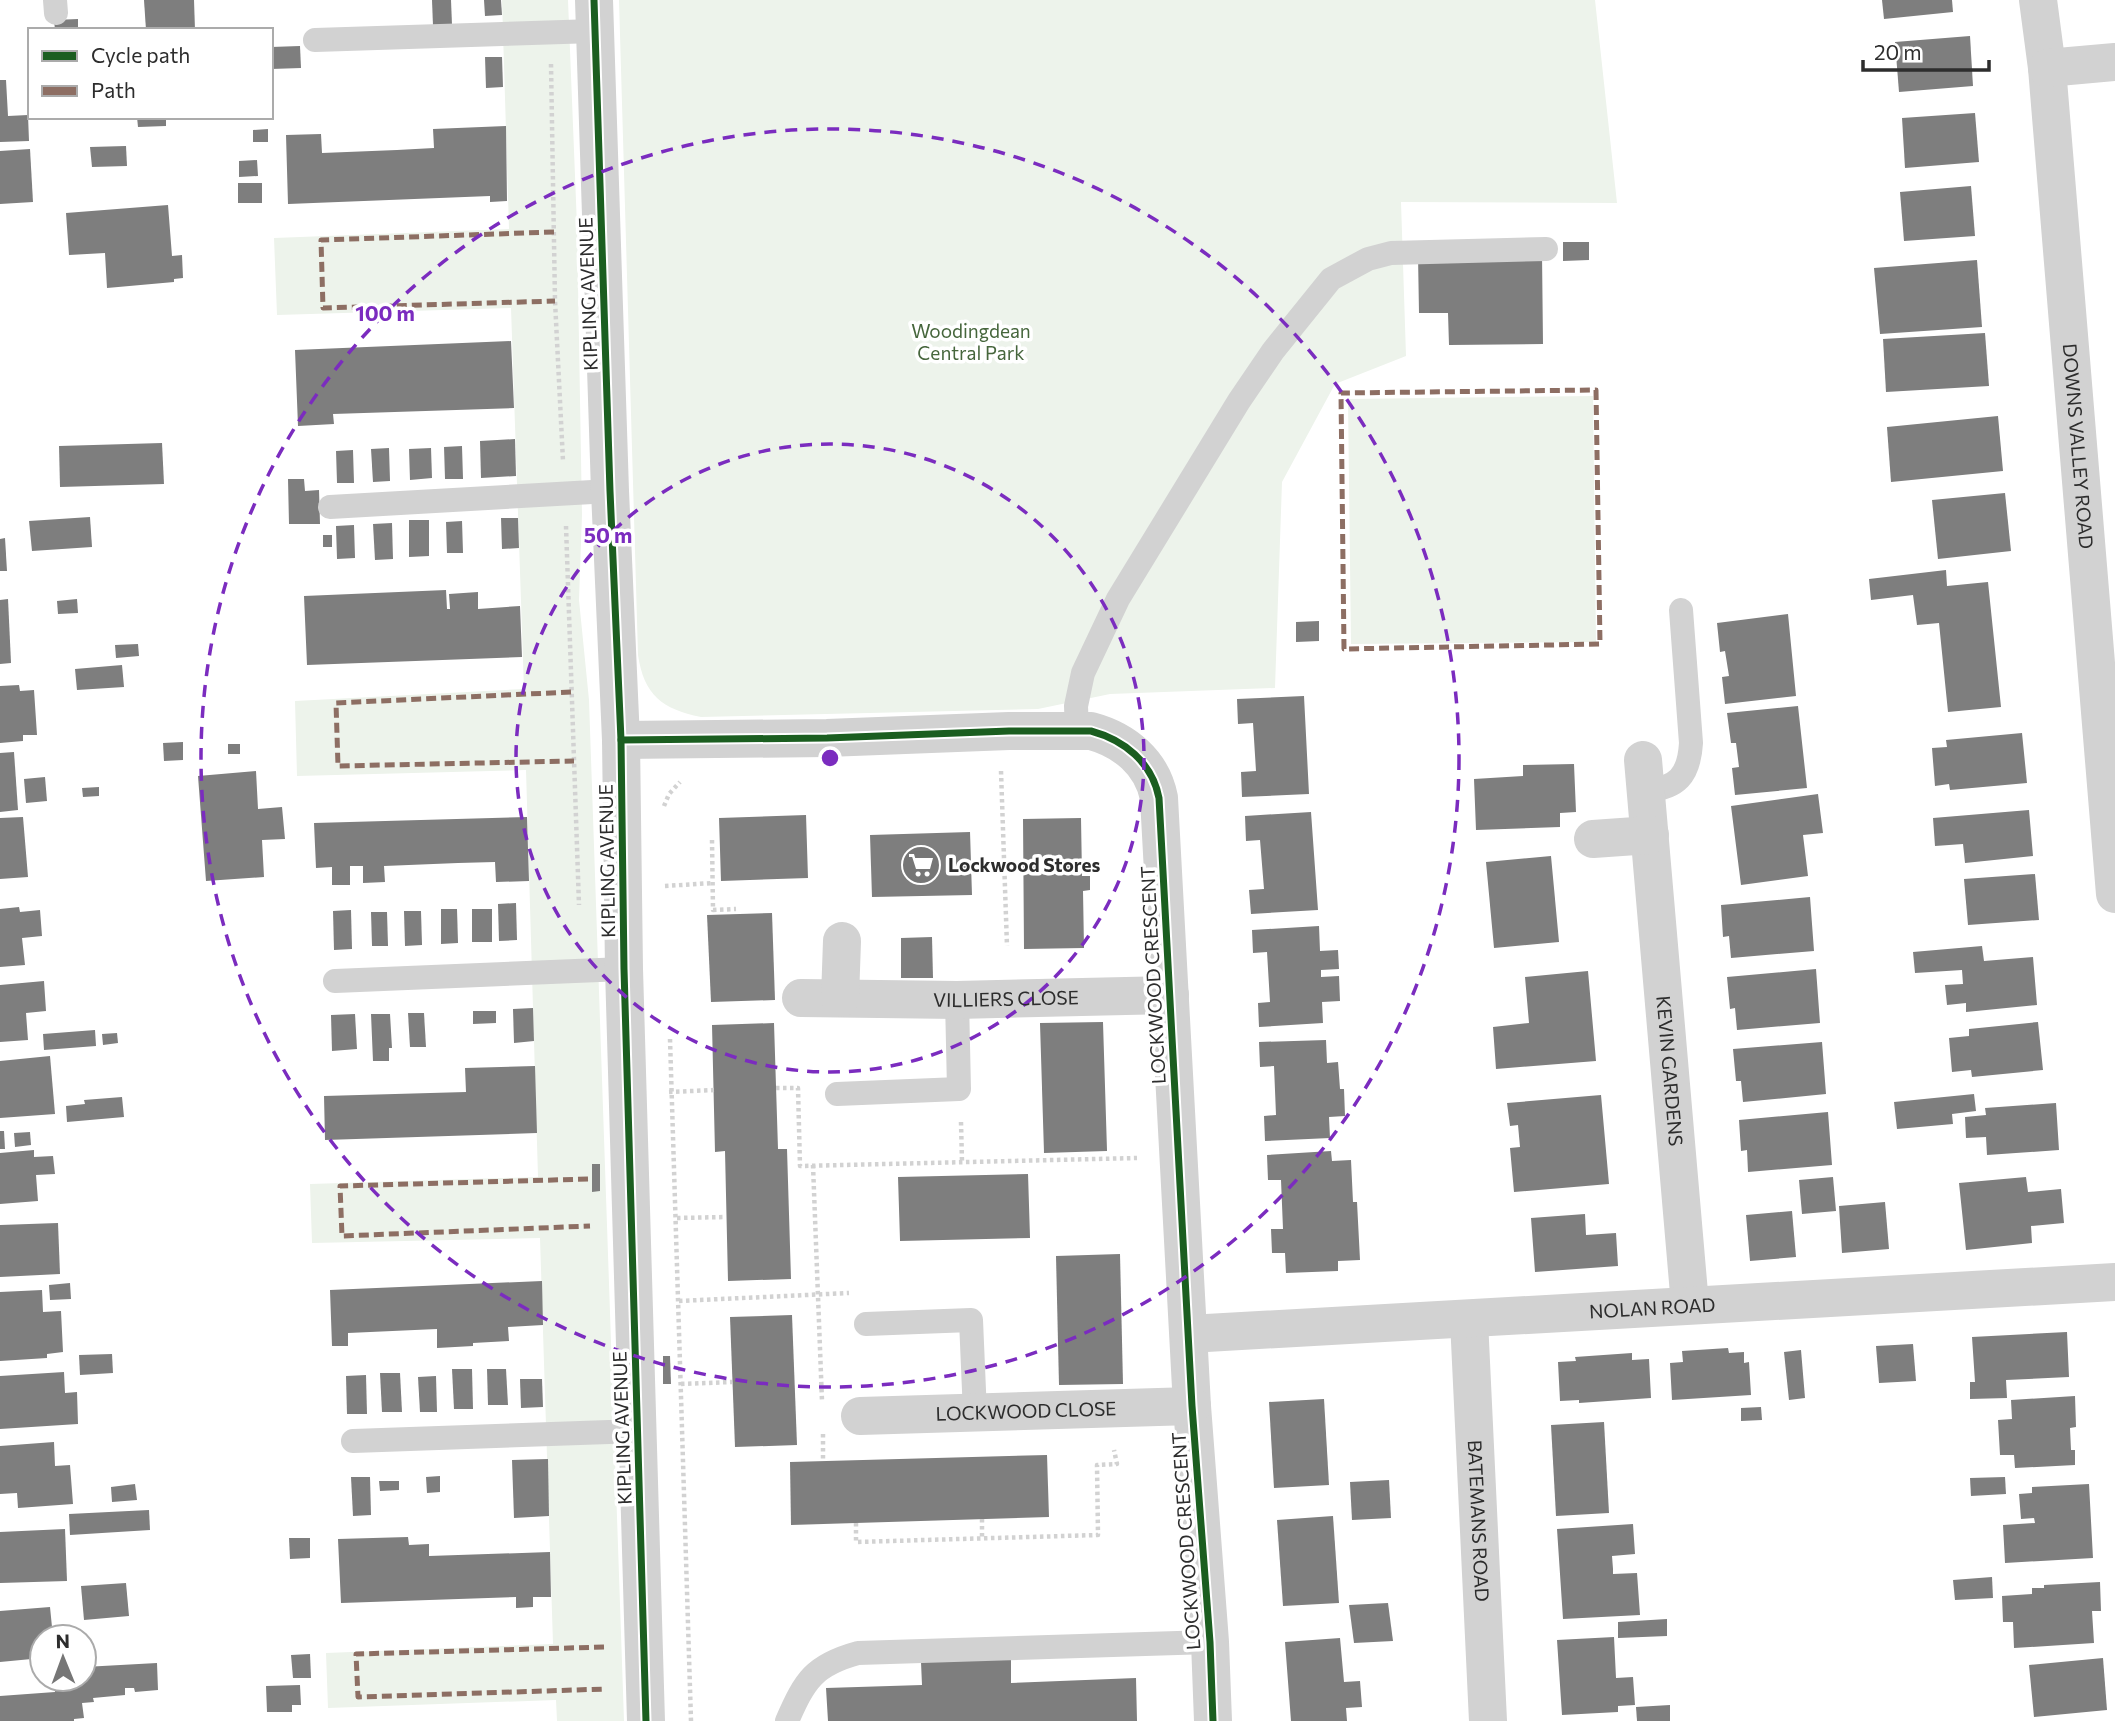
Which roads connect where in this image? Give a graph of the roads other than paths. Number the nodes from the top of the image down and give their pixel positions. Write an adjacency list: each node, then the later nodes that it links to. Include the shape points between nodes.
1 (2038, 0): 5 (street, DOWNS VALLEY ROAD)
2 (595, 15): 3 (lane, via 551,32); 7 (street, KIPLING AVENUE)
3 (315, 40)
4 (2115, 62): 5 (street)
5 (2047, 68): 12 (street, DOWNS VALLEY ROAD)
6 (1546, 249): 10 (lane, via 1400,252 1368,259 1331,279 1246,391 1118,599 1083,673 1076,706)
7 (610, 491): 8 (lane); 11 (street, KIPLING AVENUE)
8 (330, 507)
9 (1681, 610): 13 (lane, via 1690,757 1677,782 1661,789)
10 (1077, 730): 11 (street, LOCKWOOD CRESCENT); 21 (street, LOCKWOOD CRESCENT, via 1102,734 1128,748 1154,780 1159,797)
11 (621, 740): 19 (street, KIPLING AVENUE)
12 (2110, 752): 16 (street, DOWNS VALLEY ROAD)
13 (1644, 776): 14 (street, KEVIN GARDENS)
14 (1650, 835): 15 (street); 27 (street, KEVIN GARDENS)
15 (1593, 839)
16 (2113, 841): 17 (street, DOWNS VALLEY ROAD)
17 (2115, 894)
18 (842, 941): 23 (street)
19 (624, 968): 20 (lane); 34 (street, KIPLING AVENUE)
20 (335, 981)
21 (1170, 995): 24 (street, VILLIERS CLOSE); 30 (street, LOCKWOOD CRESCENT)
22 (800, 998): 23 (street, VILLIERS CLOSE)
23 (840, 998): 24 (street, VILLIERS CLOSE)
24 (957, 1000): 25 (lane, via 959,1089)
25 (837, 1094)
26 (2115, 1282): 27 (street, NOLAN ROAD)
27 (1690, 1305): 28 (street, NOLAN ROAD)
28 (1469, 1320): 30 (street, NOLAN ROAD); 40 (street, BATEMANS ROAD)
29 (866, 1324): 32 (lane, via 971,1320)
30 (1189, 1335): 31 (street, LOCKWOOD CRESCENT)
31 (1192, 1406): 32 (street, LOCKWOOD CLOSE); 36 (street, LOCKWOOD CRESCENT)
32 (975, 1414): 33 (street, LOCKWOOD CLOSE)
33 (860, 1416)
34 (638, 1431): 35 (lane); 37 (street, KIPLING AVENUE)
35 (353, 1441)
36 (1210, 1642): 38 (lane, via 859,1653 815,1672); 39 (street, LOCKWOOD CRESCENT)
37 (646, 1721)
38 (787, 1721)
39 (1213, 1721)
40 (1488, 1721)

